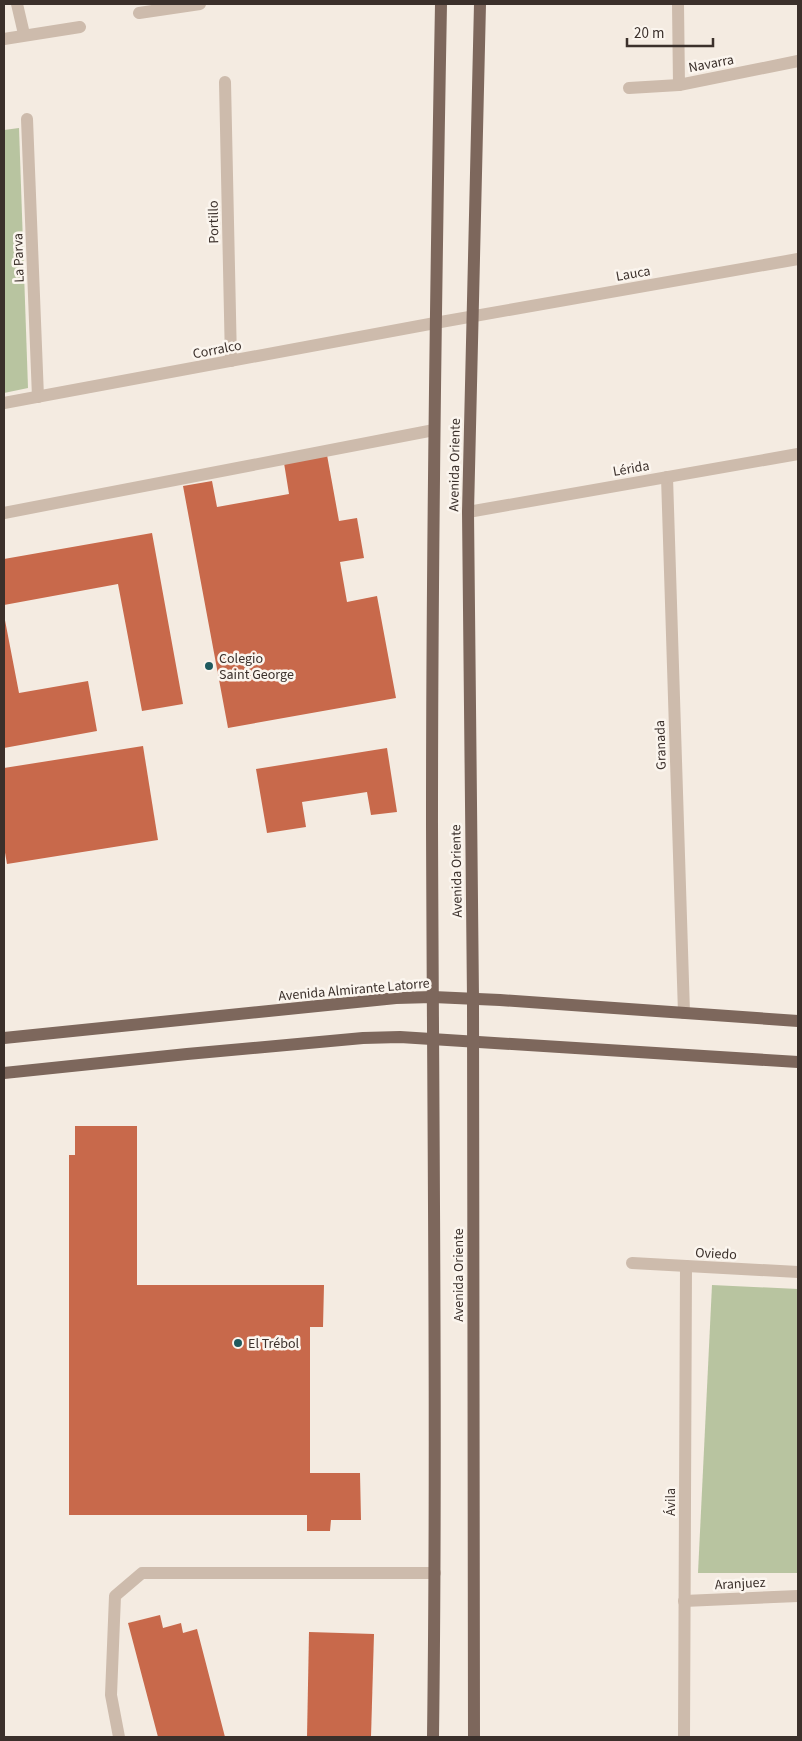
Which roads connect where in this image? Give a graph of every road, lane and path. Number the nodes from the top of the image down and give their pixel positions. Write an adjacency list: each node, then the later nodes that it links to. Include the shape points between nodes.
1 (17, 4): 8 (street)
2 (200, 4): 6 (street)
3 (441, 4): 17 (main road, Avenida Oriente)
4 (480, 4): 16 (main road, Avenida Oriente)
5 (678, 4): 12 (street)
6 (139, 13)
7 (80, 27): 8 (street)
8 (24, 34): 9 (street)
9 (4, 39)
10 (798, 61): 12 (street, Navarra)
11 (225, 82): 18 (street, Portillo)
12 (678, 85): 13 (street, Navarra)
13 (629, 88)
14 (27, 119): 19 (street, La Parva)
15 (798, 259): 16 (street, Lauca)
16 (473, 316): 17 (street, Lauca); 24 (main road, Avenida Oriente)
17 (435, 323): 18 (street, Corralco); 21 (main road, Avenida Oriente)
18 (231, 361): 19 (street, Corralco)
19 (38, 397): 20 (street, Corralco)
20 (4, 403)
21 (434, 430): 25 (street); 26 (main road, Avenida Oriente)
22 (798, 454): 23 (street, Lérida)
23 (666, 477): 24 (street, Lérida); 28 (street, Granada)
24 (468, 512): 27 (main road, Avenida Oriente)
25 (4, 513)
26 (433, 997): 27 (main road, Avenida Almirante Latorre); 30 (main road, Avenida Almirante Latorre, via 396,998); 31 (main road, Avenida Oriente)
27 (473, 998): 28 (main road, Avenida Almirante Latorre); 32 (main road, Avenida Oriente)
28 (684, 1012): 29 (main road, Avenida Almirante Latorre)
29 (798, 1021)
30 (4, 1038)
31 (433, 1039): 32 (main road); 34 (main road, via 363,1038); 38 (main road, Avenida Oriente)
32 (473, 1040): 33 (main road); 43 (main road, Avenida Oriente)
33 (798, 1062)
34 (4, 1073)
35 (632, 1263): 36 (street, Oviedo)
36 (686, 1266): 37 (street, Oviedo); 40 (street, Ávila)
37 (798, 1272)
38 (435, 1573): 41 (street, via 142,1573 114,1596 111,1695); 42 (main road, Avenida Oriente)
39 (798, 1596): 40 (street, Aranjuez)
40 (684, 1601): 44 (street, Ávila)
41 (119, 1737)
42 (434, 1737)
43 (474, 1737)
44 (684, 1737)

